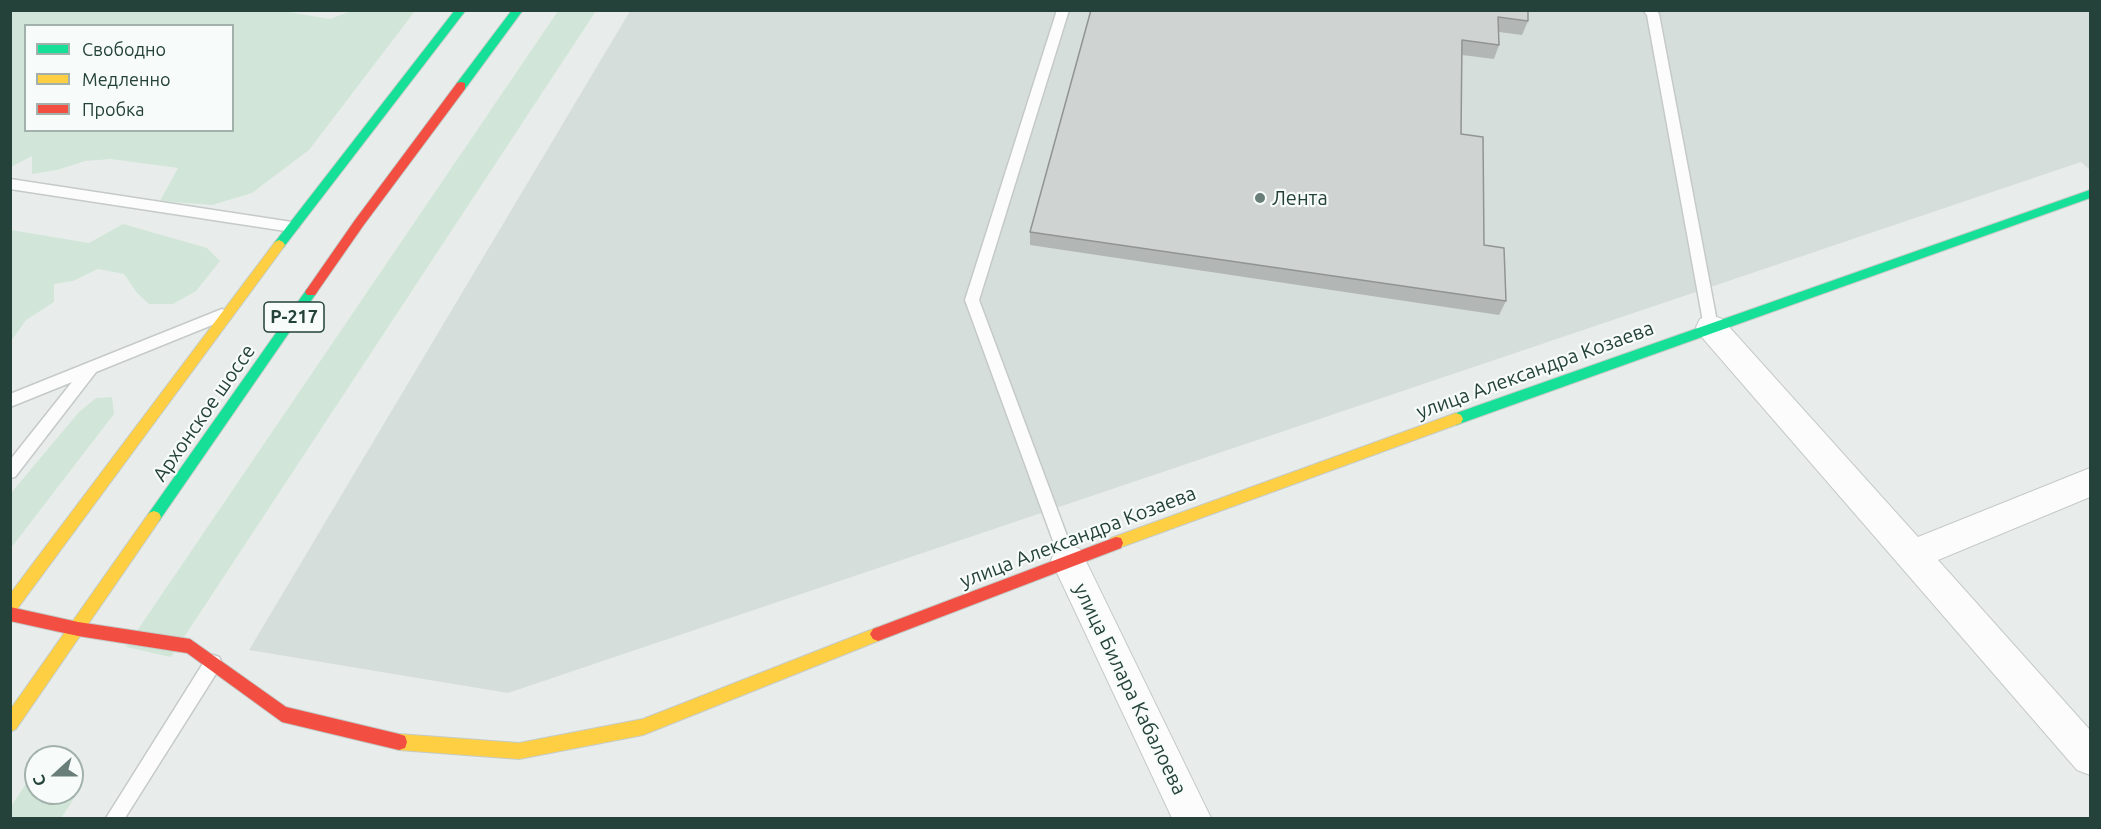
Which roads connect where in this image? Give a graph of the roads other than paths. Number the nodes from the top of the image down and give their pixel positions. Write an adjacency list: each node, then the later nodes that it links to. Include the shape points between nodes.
1 (461, 10): 7 (main road, Архонское шоссе / Р-217)
2 (518, 10): 18 (main road, Архонское шоссе / Р-217, via 359,223)
3 (1063, 10): 15 (lane, via 972,300)
4 (1648, 10): 9 (lane, via 1653,14)
5 (10, 184): 7 (lane)
6 (2090, 195): 9 (main road, улица Александра Козаева)
7 (292, 227): 8 (main road, Архонское шоссе / Р-217)
8 (227, 313): 10 (lane); 16 (main road, Архонское шоссе / Р-217)
9 (1712, 327): 14 (street); 15 (main road, улица Александра Козаева)
10 (92, 367): 11 (lane); 12 (lane)
11 (10, 401)
12 (10, 472)
13 (2091, 482): 14 (street)
14 (1913, 555): 21 (street)
15 (1068, 560): 19 (main road, улица Александра Козаева, via 643,727 519,751 391,741 282,714); 23 (street, улица Билара Кабалоева)
16 (10, 607)
17 (10, 614): 18 (main road, улица Александра Козаева)
18 (78, 628): 19 (main road, улица Александра Козаева, via 190,646); 20 (main road, Архонское шоссе / Р-217)
19 (213, 663): 22 (lane)
20 (10, 724)
21 (2091, 757)
22 (115, 819)
23 (1192, 819)

